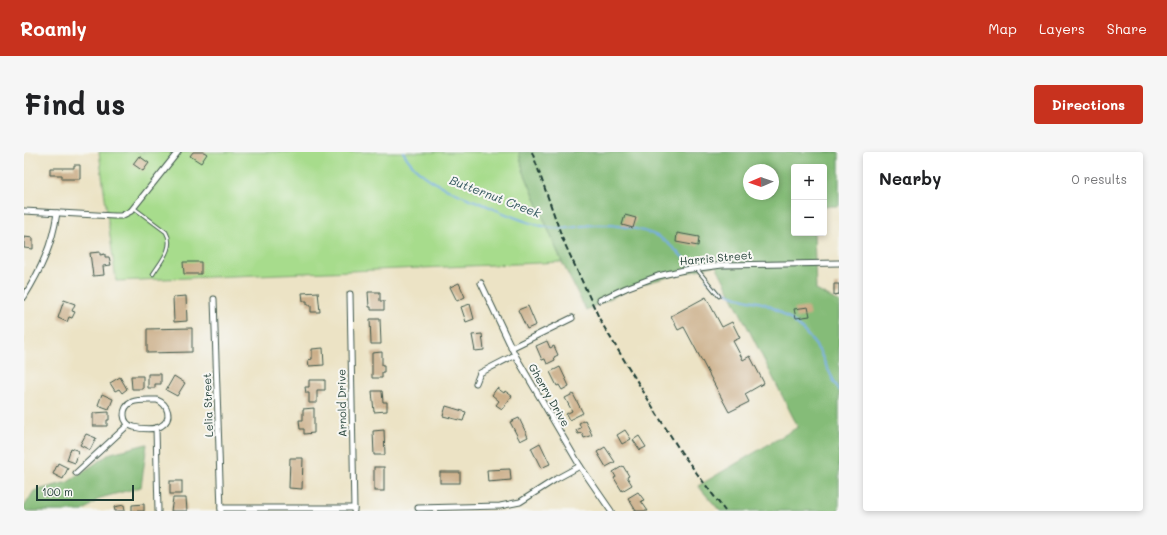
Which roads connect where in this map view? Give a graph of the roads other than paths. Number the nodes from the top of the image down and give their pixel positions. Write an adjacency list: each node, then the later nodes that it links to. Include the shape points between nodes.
1 (178, 152): 2 (street)
2 (134, 208): 4 (street, via 121,216); 7 (lane, via 169,237 168,250)
3 (24, 212): 4 (street)
4 (57, 213): 11 (street, via 46,257)
5 (839, 263): 6 (street, Harris Street)
6 (696, 268): 10 (lane); 13 (street, Harris Street, via 658,276)
7 (153, 274)
8 (480, 283): 15 (street, Gherry Drive)
9 (350, 294): 25 (street, Arnold Drive)
10 (719, 296)
11 (24, 297)
12 (214, 299): 24 (street, Lelia Street)
13 (600, 300)
14 (572, 318): 15 (street)
15 (511, 348): 16 (street, Gherry Drive)
16 (515, 355): 17 (street, via 480,373); 20 (street, Gherry Drive)
17 (476, 383)
18 (128, 424): 19 (street, via 135,428); 19 (street, via 124,413 127,405 135,401 157,400 166,406 168,415 165,423); 21 (street)
19 (156, 428): 26 (street)
20 (580, 466): 23 (street, via 520,502); 27 (street, Gherry Drive)
21 (76, 472)
22 (418, 508): 23 (street)
23 (488, 509)
24 (221, 510): 25 (street)
25 (354, 510)
26 (158, 511)
27 (610, 511)

